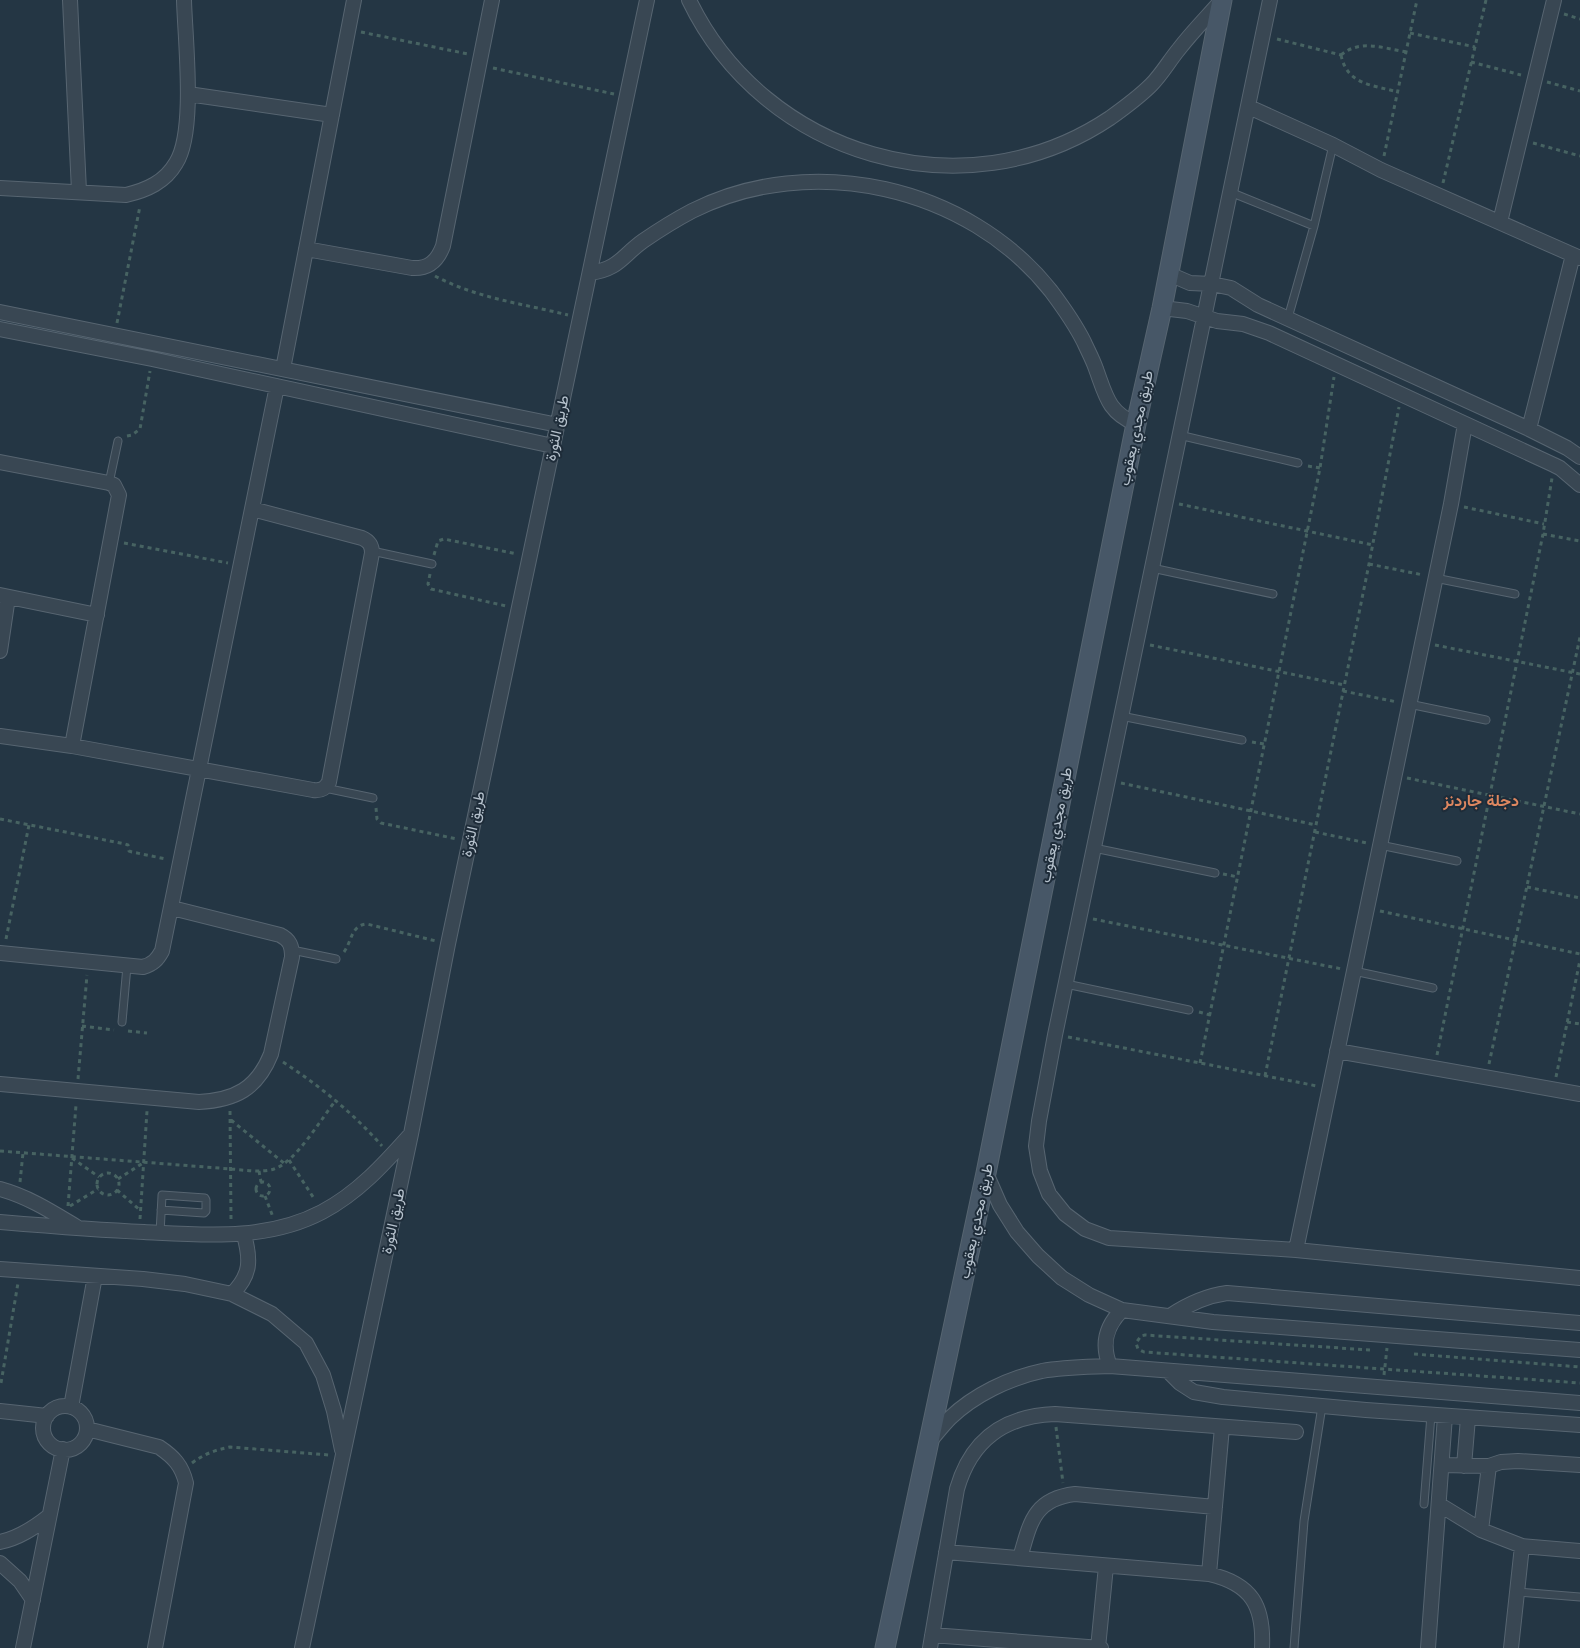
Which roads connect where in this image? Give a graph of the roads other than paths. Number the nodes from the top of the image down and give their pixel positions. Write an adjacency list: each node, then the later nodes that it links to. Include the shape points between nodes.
1 (70, 0): 15 (street)
2 (184, 0): 10 (street)
3 (354, 0): 12 (street)
4 (492, 0): 19 (street, via 439,257 431,265 412,268)
5 (647, 0): 21 (street, طريق الثورة)
6 (689, 0): 7 (street, via 706,30 738,73 801,124 876,156 902,162 956,165 983,164 1036,152 1061,144 1109,118 1151,85)
7 (1222, 0): 22 (street, طريق مجدي يعقوب)
8 (1270, 0): 11 (street)
9 (1554, 0): 17 (street)
10 (188, 94): 12 (street); 15 (street, via 183,149 168,175 143,191 126,195)
11 (1248, 107): 13 (street); 16 (street)
12 (332, 115): 19 (street)
13 (1333, 145): 17 (street, via 1381,170); 18 (lane)
14 (0, 188): 15 (street)
15 (79, 191)
16 (1230, 192): 18 (lane); 23 (street)
17 (1500, 222): 20 (street)
18 (1314, 226): 27 (lane)
19 (306, 249): 29 (street)
20 (1576, 257): 34 (street)
21 (590, 273): 31 (street, طريق الثورة); 32 (street, via 616,265 641,242 693,210 750,190 810,182 870,186 900,193 949,212 982,230 1030,268 1068,314 1096,368 1109,404)
22 (1168, 274): 23 (street, via 1190,283); 24 (street, طريق مجدي يعقوب)
23 (1212, 284): 26 (street); 27 (street, via 1231,288)
24 (1162, 308): 26 (street); 32 (street, طريق مجدي يعقوب)
25 (0, 312): 29 (street)
26 (1204, 316): 33 (street, via 1256,328); 35 (street)
27 (1288, 318): 34 (street)
28 (0, 329): 30 (street)
29 (283, 369): 31 (street)
30 (277, 386): 37 (street); 45 (street)
31 (558, 424): 37 (street, طريق الثورة)
32 (1136, 424): 82 (street, طريق مجدي يعقوب)
33 (1465, 424): 42 (street); 49 (street)
34 (1529, 429): 38 (street)
35 (1179, 435): 41 (lane); 48 (street)
36 (118, 441): 43 (lane)
37 (553, 446): 81 (street, طريق الثورة)
38 (1567, 448): 39 (street); 42 (street)
39 (1580, 456)
40 (0, 462): 43 (street)
41 (1298, 463)
42 (1557, 467): 44 (street)
43 (109, 483): 53 (street, via 119,495)
44 (1580, 485)
45 (252, 509): 46 (street, via 362,538 370,542); 61 (street)
46 (372, 551): 47 (lane); 62 (street, via 330,782)
47 (432, 564)
48 (1152, 568): 50 (lane); 56 (street)
49 (1435, 578): 51 (lane); 55 (street)
50 (1273, 594)
51 (1514, 594)
52 (4, 596): 53 (street); 54 (street)
53 (97, 614): 60 (street)
54 (0, 651)
55 (1409, 704): 57 (lane); 64 (street)
56 (1121, 716): 59 (lane); 65 (street)
57 (1486, 720)
58 (0, 736): 60 (street)
59 (1242, 740)
60 (72, 746): 61 (street)
61 (200, 769): 62 (street, via 313,790); 68 (street)
62 (325, 788): 63 (lane)
63 (373, 798)
64 (1380, 845): 66 (lane); 73 (street)
65 (1094, 848): 67 (lane); 74 (street)
66 (1457, 861)
67 (1216, 873)
68 (172, 908): 69 (street, via 280,935 291,944); 72 (street, via 158,959 144,967)
69 (292, 950): 71 (lane); 79 (street, via 267,1065 255,1081 230,1098 199,1102)
70 (1, 953): 72 (street)
71 (336, 959)
72 (127, 966): 77 (lane)
73 (1354, 971): 75 (lane); 78 (street)
74 (1066, 984): 76 (lane); 89 (street, via 1036,1146 1046,1186 1065,1214 1085,1229 1109,1238)
75 (1433, 988)
76 (1189, 1010)
77 (122, 1022)
78 (1337, 1051): 80 (street); 89 (street)
79 (0, 1084)
80 (1580, 1094)
81 (411, 1134): 88 (street, via 371,1177 322,1212 277,1228); 114 (street, طريق الثورة)
82 (986, 1173): 94 (street, via 1000,1205 1038,1256 1062,1278 1088,1295); 112 (street, طريق مجدي يعقوب)
83 (0, 1189): 86 (street, via 38,1203)
84 (161, 1210): 84 (lane, via 162,1195 206,1200 204,1213); 87 (lane)
85 (0, 1222): 86 (street)
86 (80, 1228): 87 (street)
87 (160, 1233): 88 (street)
88 (238, 1235): 93 (street, via 248,1256 246,1274)
89 (1296, 1250): 92 (street)
90 (0, 1269): 91 (street)
91 (95, 1276): 93 (street, via 185,1284); 102 (street)
92 (1580, 1278)
93 (232, 1294): 114 (street, via 272,1314 306,1343 323,1375)
94 (1122, 1310): 95 (street); 98 (street, via 1109,1326 1106,1336)
95 (1170, 1316): 96 (street, via 1196,1301 1227,1293); 97 (street)
96 (1580, 1322)
97 (1580, 1350)
98 (1110, 1366): 99 (street); 112 (street, via 1040,1372 1004,1384 978,1397 950,1418)
99 (1168, 1371): 100 (street); 101 (street, via 1180,1384 1194,1392)
100 (1580, 1403)
101 (1322, 1406): 104 (street); 142 (lane, via 1304,1521)
102 (71, 1407): 105 (street, via 58,1408); 110 (street, via 83,1415)
103 (0, 1411): 105 (street)
104 (1431, 1415): 106 (street); 119 (lane)
105 (47, 1416): 113 (street, via 44,1434 51,1444)
106 (1445, 1416): 107 (street); 115 (street)
107 (1468, 1418): 108 (street); 117 (street)
108 (1580, 1425)
109 (1222, 1427): 111 (street); 121 (street); 127 (street, via 1055,1414 1011,1422 986,1438 967,1461 959,1482)
110 (87, 1429): 113 (street, via 82,1442 76,1447); 137 (street, via 159,1447 178,1462 183,1472 186,1484)
111 (1296, 1432)
112 (928, 1444): 139 (street, طريق مجدي يعقوب)
113 (63, 1449): 122 (street)
114 (343, 1456): 138 (street, طريق الثورة)
115 (1442, 1465): 117 (street); 120 (street)
116 (1580, 1465): 118 (street, via 1518,1461)
117 (1464, 1466): 118 (street)
118 (1489, 1466): 123 (street)
119 (1424, 1504)
120 (1440, 1504): 123 (street); 143 (street)
121 (1215, 1508): 128 (street, via 1075,1494 1065,1496 1044,1506 1036,1514 1030,1523); 131 (street)
122 (50, 1516): 124 (street, via 30,1530); 134 (street)
123 (1481, 1530): 125 (street)
124 (0, 1542)
125 (1522, 1546): 126 (street); 132 (street)
126 (1580, 1551)
127 (946, 1552): 128 (street); 135 (street)
128 (1020, 1558): 130 (street)
129 (0, 1563): 134 (street, via 20,1580)
130 (1106, 1566): 131 (street); 140 (street)
131 (1210, 1574): 141 (street, via 1227,1578 1254,1600 1261,1616)
132 (1517, 1592): 133 (lane); 144 (street)
133 (1580, 1597)
134 (33, 1600): 136 (street)
135 (931, 1642): 140 (street)
136 (23, 1648)
137 (155, 1648)
138 (302, 1648)
139 (885, 1648)
140 (1100, 1648)
141 (1262, 1648)
142 (1294, 1648)
143 (1428, 1648)
144 (1511, 1648)

